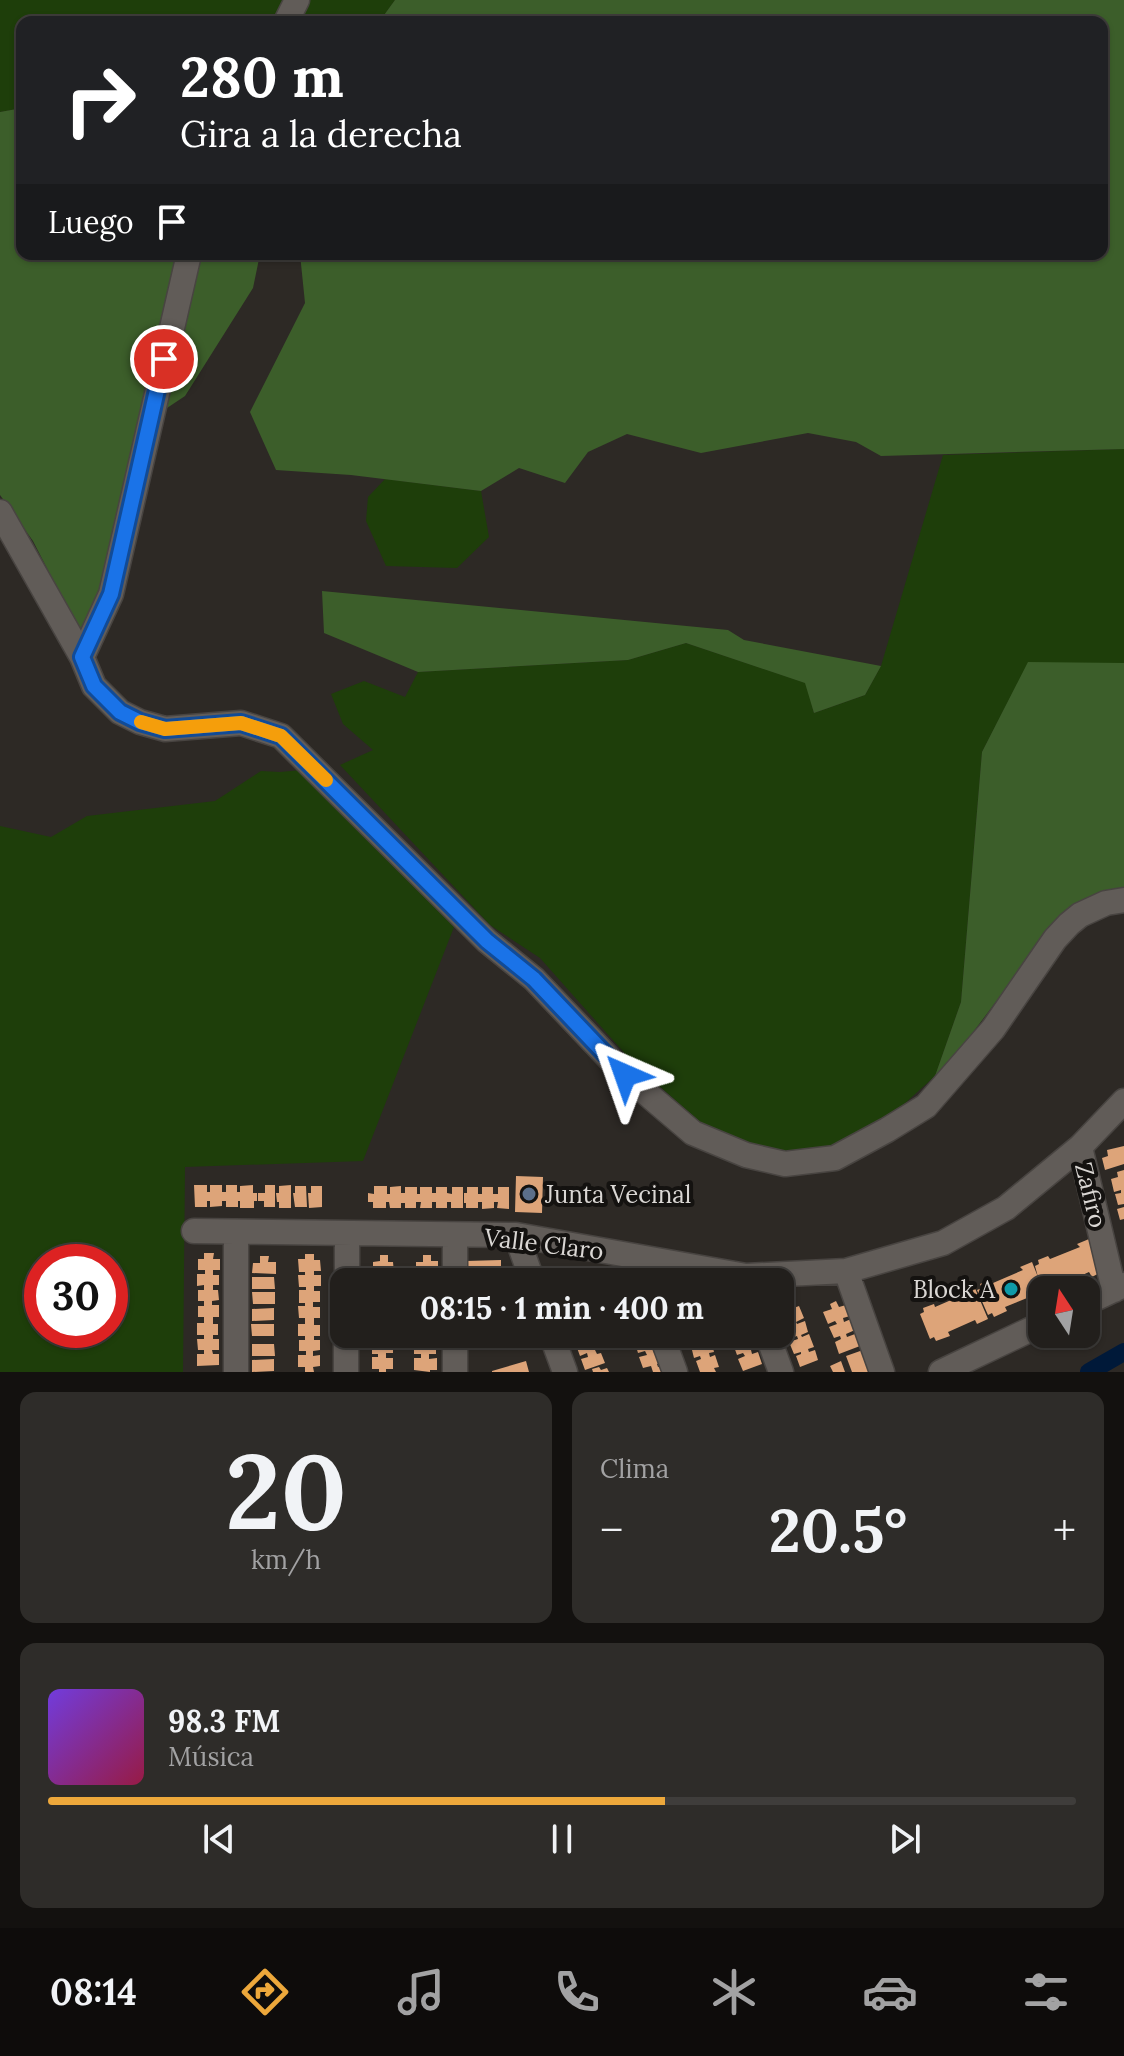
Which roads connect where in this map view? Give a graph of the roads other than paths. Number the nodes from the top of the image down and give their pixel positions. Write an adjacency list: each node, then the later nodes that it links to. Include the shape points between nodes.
1 (188, 260): 3 (street, via 111,594)
2 (0, 512): 3 (street)
3 (82, 657): 4 (street, via 94,686 120,712 140,722 165,729 241,723 281,736 487,941 534,979 625,1075 693,1133 746,1155 785,1164 835,1158 926,1106 993,1029 1069,924 1106,903)
4 (1124, 900)
5 (1124, 1101): 6 (street, Valle Claro)
6 (1080, 1147): 18 (street, Valle Claro, via 1006,1208 943,1243); 20 (street, Zafiro)
7 (194, 1231): 8 (street, Valle Claro)
8 (236, 1232): 9 (street, Valle Claro); 29 (street)
9 (347, 1233): 10 (street, Valle Claro); 13 (street)
10 (455, 1235): 11 (street, Valle Claro); 14 (street)
11 (516, 1235): 12 (street, Valle Claro); 15 (street)
12 (633, 1256): 16 (street); 17 (street, Valle Claro)
13 (347, 1268)
14 (455, 1268)
15 (528, 1268)
16 (637, 1268)
17 (692, 1268)
18 (846, 1271): 19 (street, Valle Claro); 35 (street)
19 (794, 1275)
20 (1119, 1288): 21 (street)
21 (1100, 1297)
22 (1028, 1331): 28 (street)
23 (346, 1348): 30 (street)
24 (455, 1348): 31 (street)
25 (556, 1348): 32 (street)
26 (666, 1348): 33 (street)
27 (772, 1348): 34 (street)
28 (948, 1370)
29 (236, 1372)
30 (346, 1372)
31 (455, 1372)
32 (565, 1372)
33 (675, 1372)
34 (781, 1372)
35 (882, 1372)

